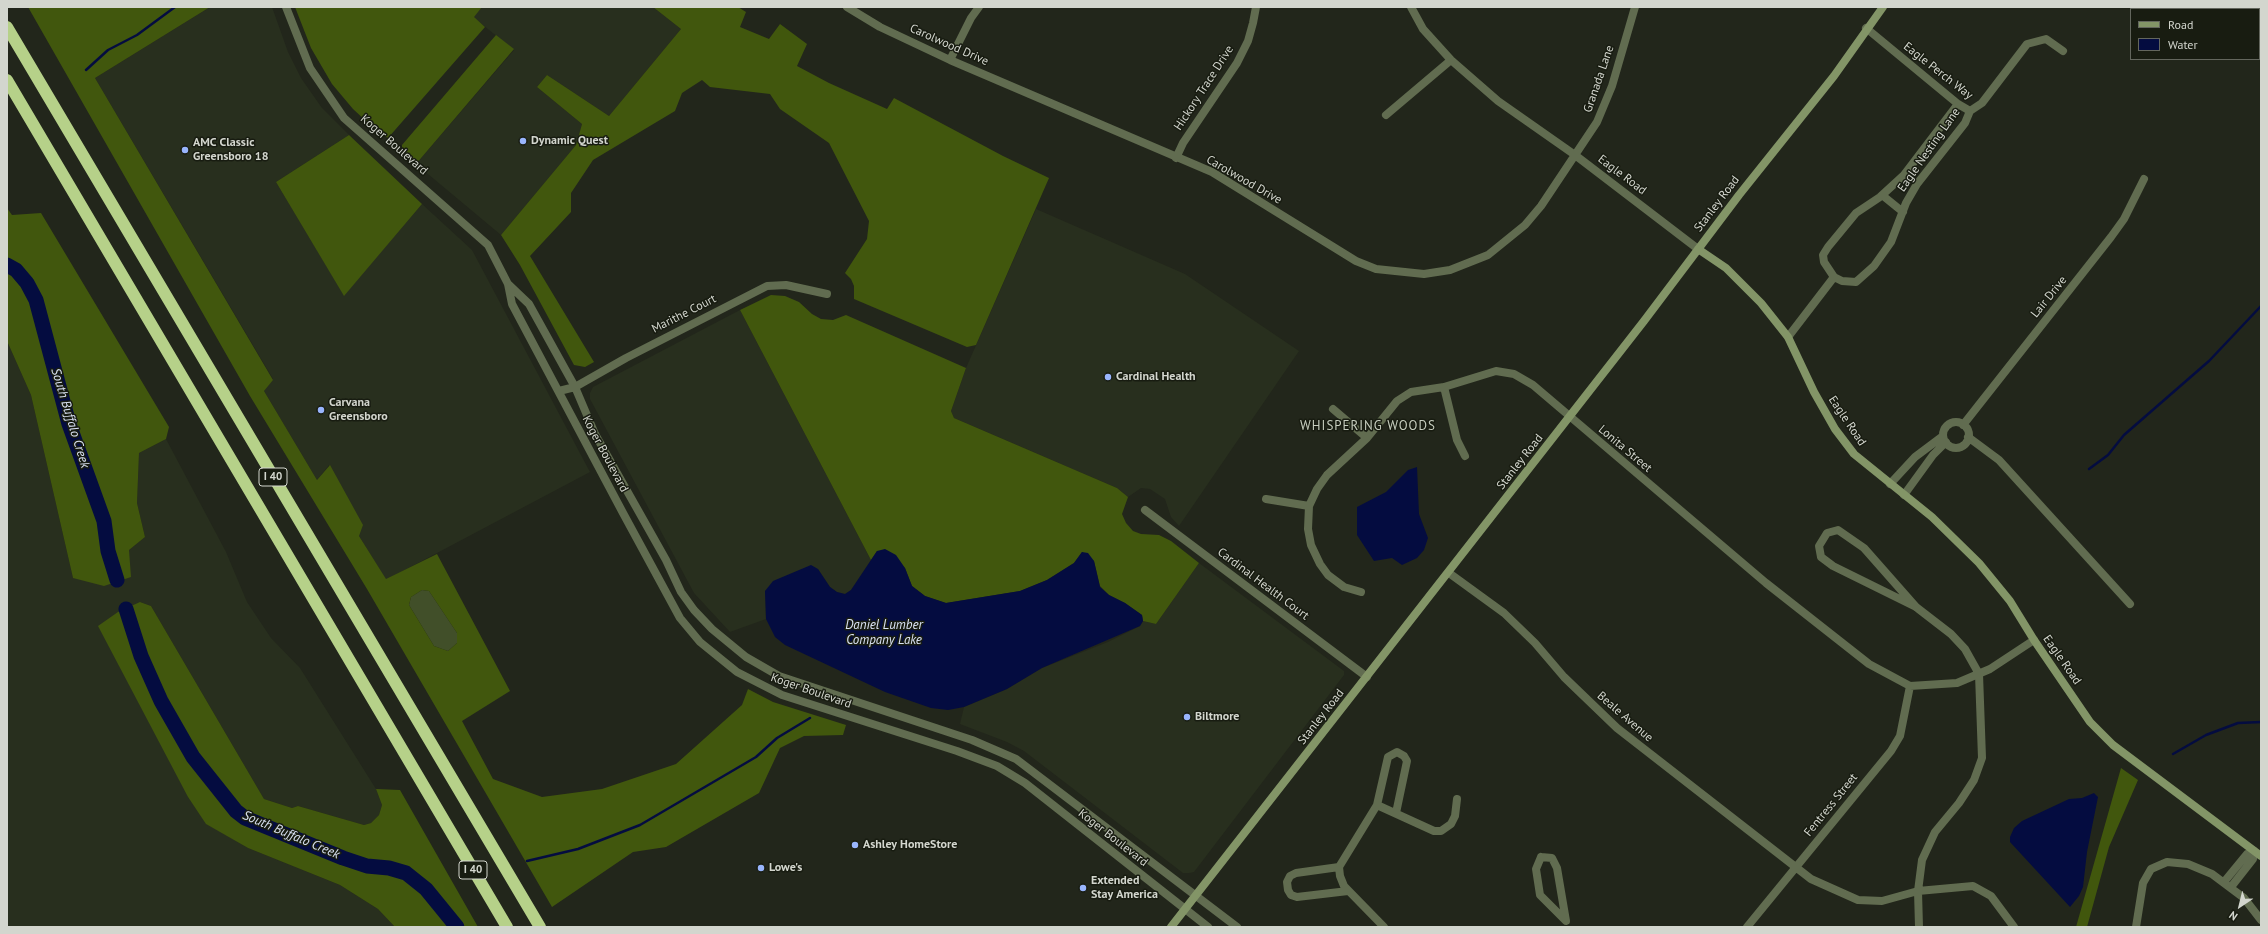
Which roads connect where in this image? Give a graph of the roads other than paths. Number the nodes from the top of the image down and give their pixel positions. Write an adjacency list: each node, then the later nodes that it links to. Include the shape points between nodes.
1 (286, 7): 24 (street, Koger Boulevard, via 310,68 344,118 488,245)
2 (847, 7): 11 (street, Carolwood Drive, via 880,27)
3 (979, 7): 11 (street)
4 (1256, 7): 18 (street, Hickory Trace Drive, via 1250,35 1237,62 1183,143)
5 (1411, 7): 12 (street, Eagle Road, via 1423,29)
6 (1634, 7): 17 (street, Granada Lane, via 1612,86 1597,122)
7 (1882, 7): 9 (street, Stanley Road)
8 (7, 26): 65 (highway, I 40)
9 (1866, 28): 14 (street, Eagle Perch Way); 22 (street, Stanley Road, via 1834,76)
10 (2063, 51): 15 (street, Eagle Perch Way, via 2046,39 2027,44 1982,103)
11 (950, 60): 18 (street, Carolwood Drive)
12 (1451, 60): 16 (street); 17 (street, Eagle Road, via 1498,101)
13 (7, 80): 64 (highway, I 40)
14 (1958, 104): 15 (street, Eagle Perch Way); 20 (street, Eagle Nesting Lane, via 1904,175)
15 (1970, 111): 21 (street, Eagle Nesting Lane, via 1965,123 1917,184)
16 (1386, 116)
17 (1575, 155): 18 (street, Carolwood Drive, via 1541,206 1504,244 1471,263 1450,270 1424,274 1376,269 1356,261 1212,172); 22 (street, Eagle Road)
18 (1176, 158)
19 (2144, 179): 32 (street, Lair Drive, via 2112,237)
20 (1882, 195): 21 (street); 23 (street, Eagle Nesting Lane, via 1847,221 1823,255 1824,262)
21 (1903, 212): 23 (street, Eagle Nesting Lane, via 1891,242 1866,275 1854,282)
22 (1698, 249): 26 (street, Eagle Road, via 1726,268 1761,303); 31 (street, Stanley Road)
23 (1834, 277): 26 (street)
24 (508, 284): 27 (street, Koger Boulevard, via 529,304); 29 (street, Koger Boulevard, via 512,304)
25 (827, 294): 27 (street, Marithe Court, via 786,285 767,286)
26 (1788, 337): 37 (street, Eagle Road, via 1835,429 1854,454)
27 (575, 387): 29 (street, Marithe Court); 59 (street, Koger Boulevard, via 596,434 681,592 694,610 727,643 779,676 972,740 1016,759)
28 (1444, 388): 31 (street, Lonita Street, via 1496,371 1514,374 1533,385); 34 (street, Lonita Street, via 1411,392 1397,401); 36 (street, via 1457,440)
29 (559, 391): 60 (street, Koger Boulevard, via 680,618 716,656 748,679 782,695 958,751 997,766 1025,783)
30 (1332, 409): 34 (street)
31 (1569, 418): 42 (street, Stanley Road); 49 (street, Lonita Street, via 1766,583 1869,664)
32 (1963, 424): 33 (street, via 1968,430); 35 (street, via 1956,422 1948,425)
33 (1968, 437): 35 (street, via 1964,444 1957,447); 44 (street, via 1998,460)
34 (1367, 438): 40 (street, Lonita Street, via 1327,474)
35 (1944, 439): 37 (street, via 1916,457); 38 (street)
36 (1465, 456)
37 (1890, 484): 38 (street, Eagle Road)
38 (1904, 495): 46 (street, Eagle Road, via 1979,563 2010,600)
39 (1266, 499): 40 (street)
40 (1309, 506): 43 (street, Lonita Street, via 1308,529 1311,545 1320,564 1328,575 1344,587)
41 (1145, 510): 48 (street, Cardinal Health Court)
42 (1449, 573): 48 (street, Stanley Road); 55 (street, Beale Avenue, via 1509,618 1535,642 1564,677 1616,728)
43 (1361, 592)
44 (2130, 604)
45 (1916, 607): 45 (street, via 1864,548 1838,530 1827,533 1819,546 1821,557 1833,566); 47 (street, via 1951,634 1965,649)
46 (2034, 640): 47 (street, via 1990,670); 53 (street, Eagle Road, via 2090,722 2113,745)
47 (1979, 674): 49 (street, via 1957,683); 58 (street, via 1982,758 1974,780 1959,803 1934,832 1922,860)
48 (1367, 677): 59 (street, Stanley Road)
49 (1910, 686): 55 (street, Fentress Street, via 1900,736 1891,751)
50 (1457, 799): 52 (street, via 1455,816 1451,824 1441,831 1434,831)
51 (1377, 805): 52 (street); 52 (street, via 1388,757 1397,752 1407,760); 54 (street)
52 (1396, 813)
53 (2258, 854): 56 (street, via 2247,854)
54 (1339, 867): 57 (street, via 1340,876); 57 (street, via 1290,876 1287,882 1288,890 1291,895 1297,897)
55 (1795, 868): 58 (street, Beale Avenue, via 1811,879 1858,900 1882,900); 71 (street, Fentress Street)
56 (2228, 885): 61 (street, via 2244,898); 74 (street, via 2212,874 2188,864 2167,862 2151,869 2143,883)
57 (1348, 891): 69 (street)
58 (1918, 891): 72 (street); 73 (street, Beale Avenue, via 1973,886 1991,896)
59 (1195, 894): 60 (street, Stanley Road); 68 (street, Koger Boulevard)
60 (1184, 909): 66 (street, Stanley Road); 67 (street, Koger Boulevard)
61 (2261, 920)
62 (1566, 921): 62 (street, via 1557,868 1552,858 1541,857 1536,868 1540,895); 70 (street)
63 (2261, 925): 75 (street)
64 (507, 927)
65 (540, 927)
66 (1171, 927)
67 (1208, 927)
68 (1237, 927)
69 (1384, 927)
70 (1573, 927)
71 (1747, 927)
72 (1919, 927)
73 (2014, 927)
74 (2136, 927)
75 (2256, 927)

